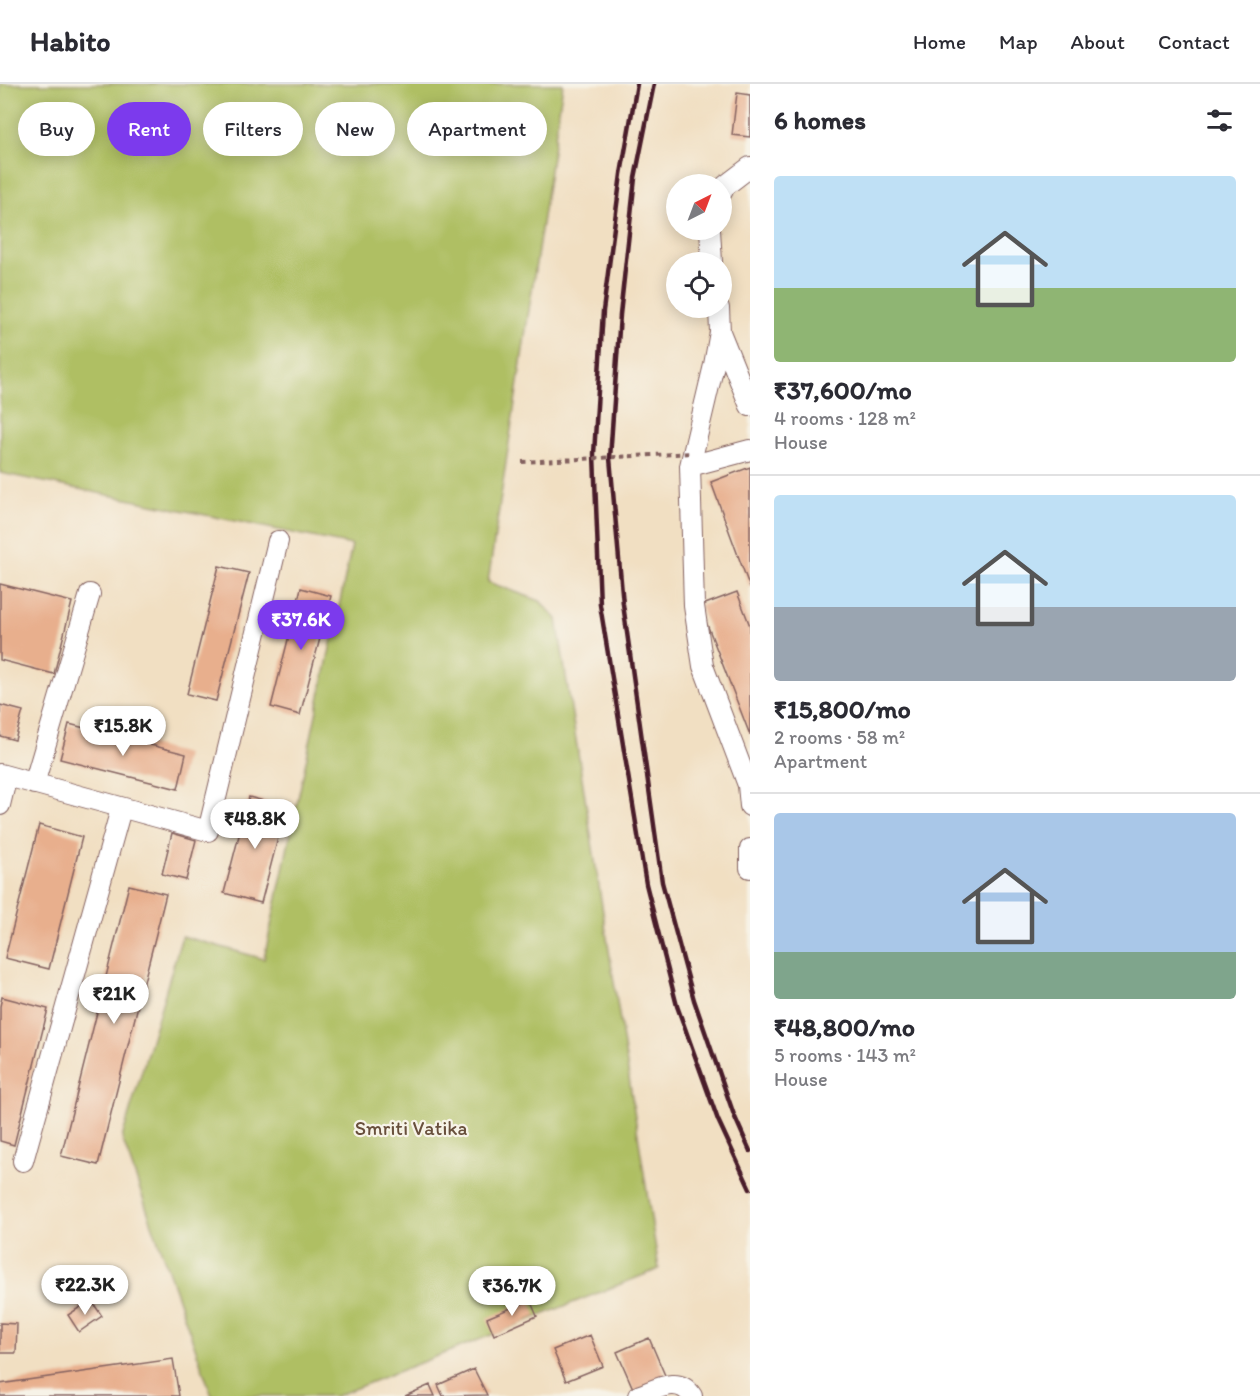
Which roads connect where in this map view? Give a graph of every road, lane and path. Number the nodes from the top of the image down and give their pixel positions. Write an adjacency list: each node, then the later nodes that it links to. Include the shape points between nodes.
1 (750, 167): 2 (street)
2 (732, 181)
3 (719, 318): 4 (street)
4 (720, 332): 5 (street); 7 (street)
5 (750, 406)
6 (750, 450): 7 (street)
7 (691, 460): 8 (path, bridge); 14 (street, via 694,606 703,666 748,785)
8 (522, 462)
9 (278, 541): 15 (street, via 208,831)
10 (90, 594): 12 (street)
11 (3, 775): 12 (street); 13 (street)
12 (34, 784): 15 (street)
13 (0, 805)
14 (750, 806)
15 (122, 809): 18 (street)
16 (750, 849): 17 (street)
17 (750, 868)
18 (23, 1161)
19 (639, 1396): 20 (street, via 674,1383)
20 (692, 1396)

